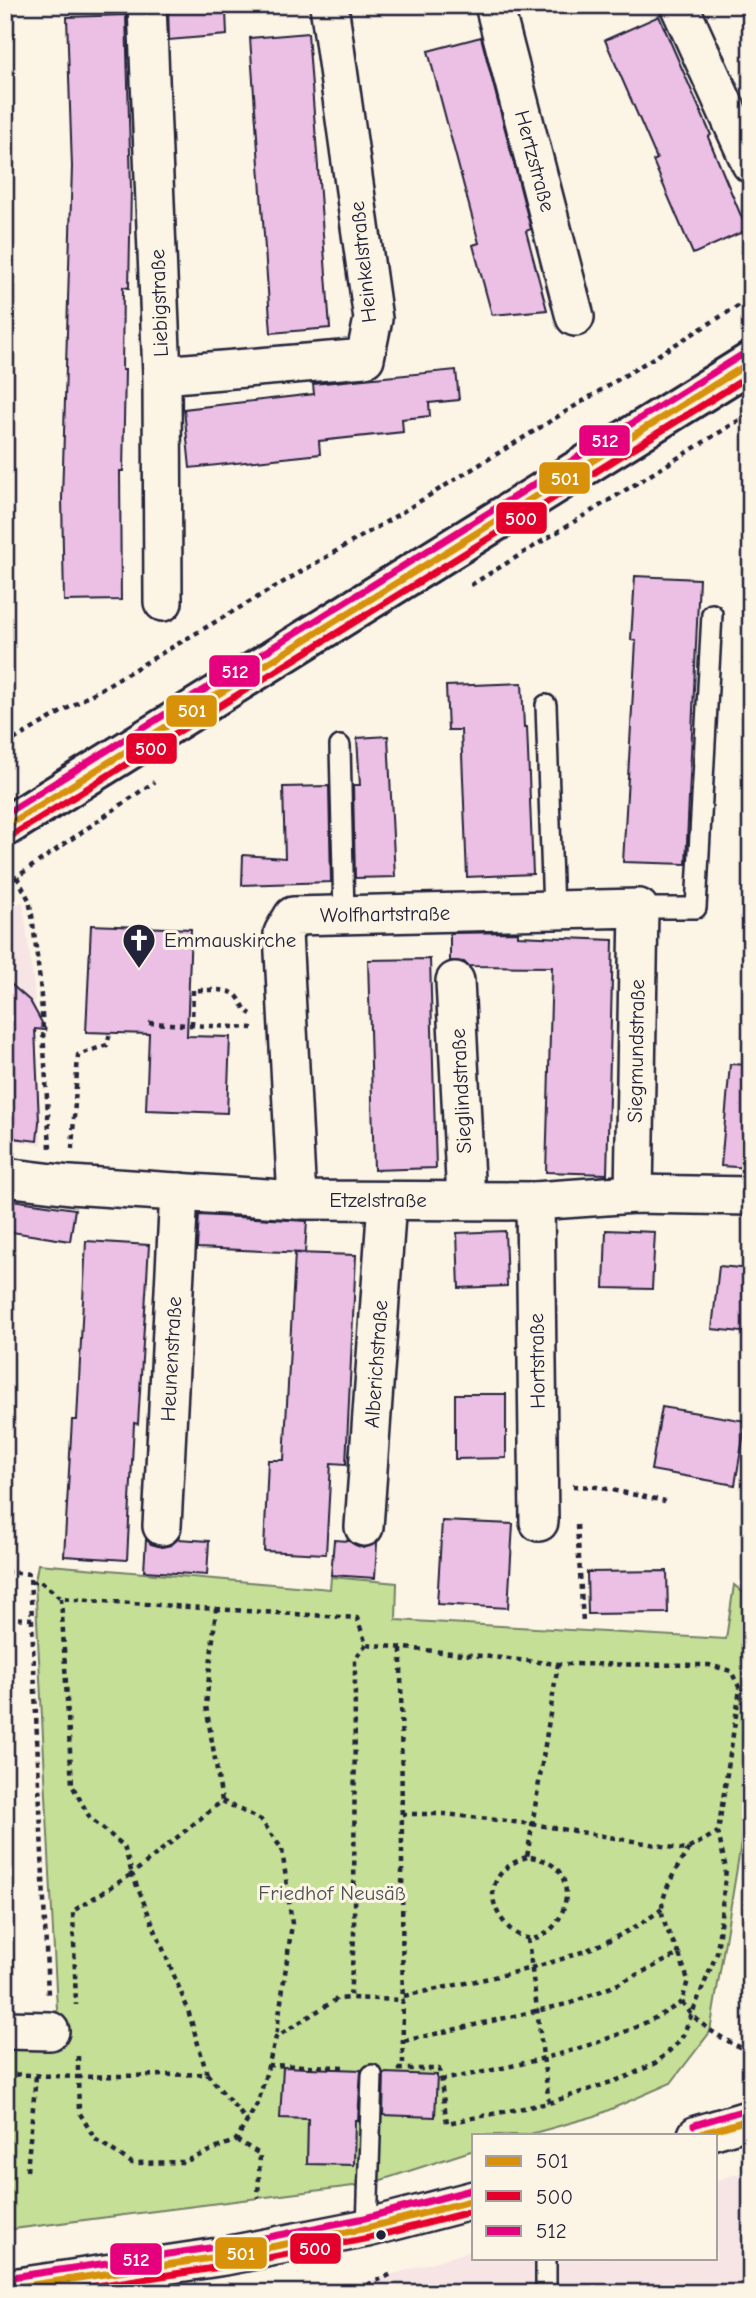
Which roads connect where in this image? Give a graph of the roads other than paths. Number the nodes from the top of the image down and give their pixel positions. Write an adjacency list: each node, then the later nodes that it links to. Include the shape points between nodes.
1 (147, 5): 8 (street, Liebigstraße)
2 (330, 5): 8 (street, Heinkelstraße, via 373,319 365,358)
3 (494, 5): 6 (street, Hertzstraße)
4 (679, 5): 5 (street)
5 (751, 164)
6 (575, 317)
7 (751, 362): 13 (street)
8 (162, 375): 9 (street, Liebigstraße)
9 (163, 602)
10 (712, 614): 14 (lane, Wolfhartstraße, via 696,908)
11 (546, 705): 15 (lane)
12 (340, 746): 16 (lane)
13 (5, 827)
14 (639, 908): 15 (street, Wolfhartstraße); 20 (street, Siegmundstraße)
15 (553, 911): 16 (street, Wolfhartstraße)
16 (344, 914): 22 (street, Wolfhartstraße, via 293,916 283,933 274,1023)
17 (455, 981): 23 (street, Sieglindstraße)
18 (5, 1177): 19 (street, Etzelstraße)
19 (179, 1192): 22 (street, Etzelstraße); 27 (street, Heunenstraße)
20 (634, 1194): 21 (street, Etzelstraße); 25 (street, Etzelstraße)
21 (751, 1196)
22 (297, 1200): 24 (street, Etzelstraße)
23 (466, 1200): 24 (street, Etzelstraße); 25 (street, Etzelstraße)
24 (387, 1201): 28 (street, Alberichstraße)
25 (535, 1201): 26 (street, Hortstraße)
26 (539, 1522)
27 (162, 1526)
28 (364, 1527)
29 (68, 2029): 30 (street)
30 (5, 2030)
31 (364, 2071): 35 (lane)
32 (751, 2119): 33 (street)
33 (700, 2134)
34 (472, 2201): 35 (street)
35 (367, 2228): 37 (street, via 225,2256)
36 (545, 2260): 38 (lane)
37 (5, 2289)
38 (546, 2293)

